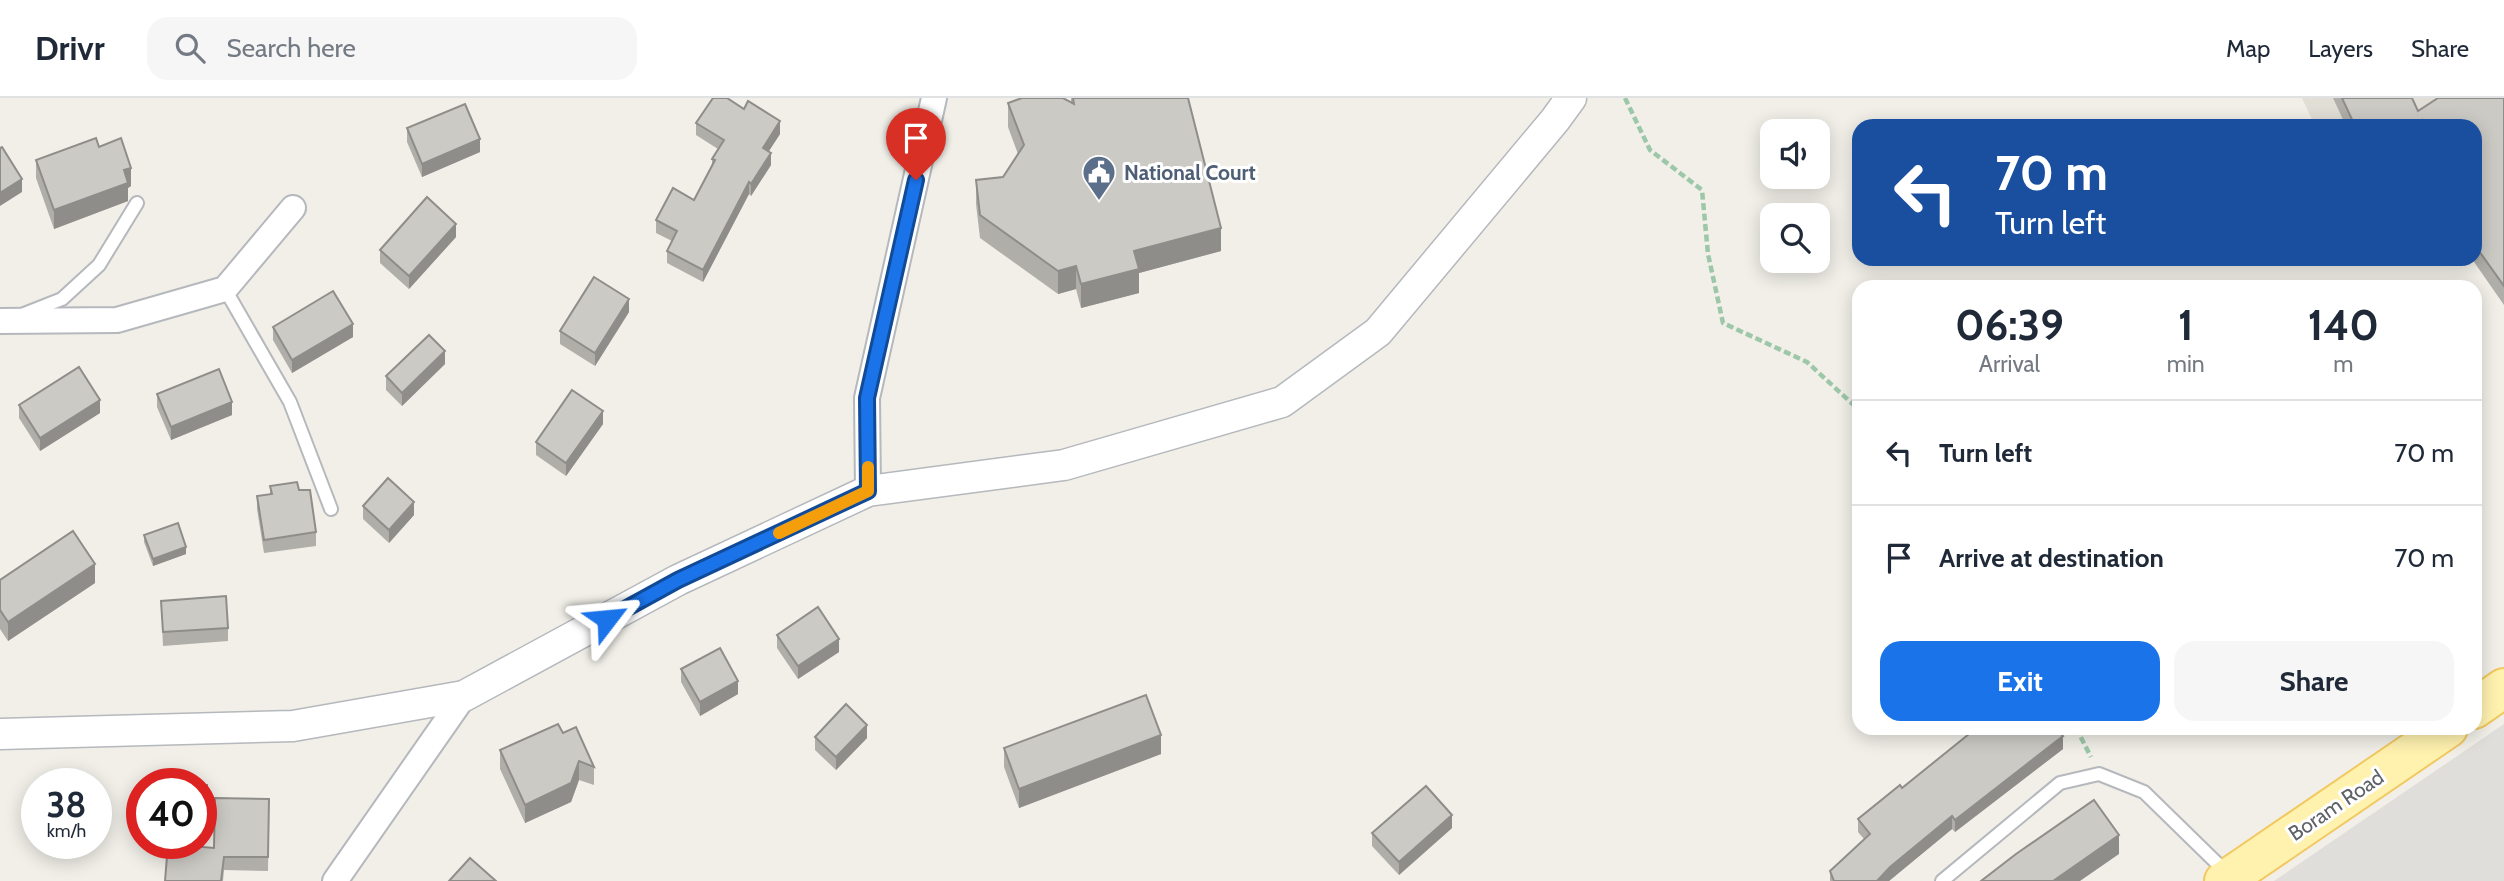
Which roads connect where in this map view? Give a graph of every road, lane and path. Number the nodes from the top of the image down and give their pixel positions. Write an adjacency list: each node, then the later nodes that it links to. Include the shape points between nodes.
1 (934, 98): 9 (street, via 867,398)
2 (1571, 98): 9 (street, via 1378,332 1282,402 1064,465)
3 (1625, 98): 8 (path, via 1650,150 1702,190 1708,254 1723,323 1807,362)
4 (137, 203): 7 (lane, via 99,265 62,299)
5 (293, 208): 6 (street)
6 (225, 289): 7 (street, via 117,320); 10 (lane, via 290,402)
7 (4, 321)
8 (1852, 403)
9 (868, 491): 12 (street, via 678,580)
10 (331, 509)
11 (2504, 688): 13 (main road)
12 (464, 696): 14 (street, via 293,726); 19 (street)
13 (2482, 703)
14 (0, 734)
15 (2080, 735): 17 (path)
16 (2438, 735): 18 (main road, Boram Road)
17 (2099, 774): 18 (lane, via 2144,792); 20 (lane, via 2060,783)
18 (2227, 879)
19 (335, 881)
20 (1942, 881)

